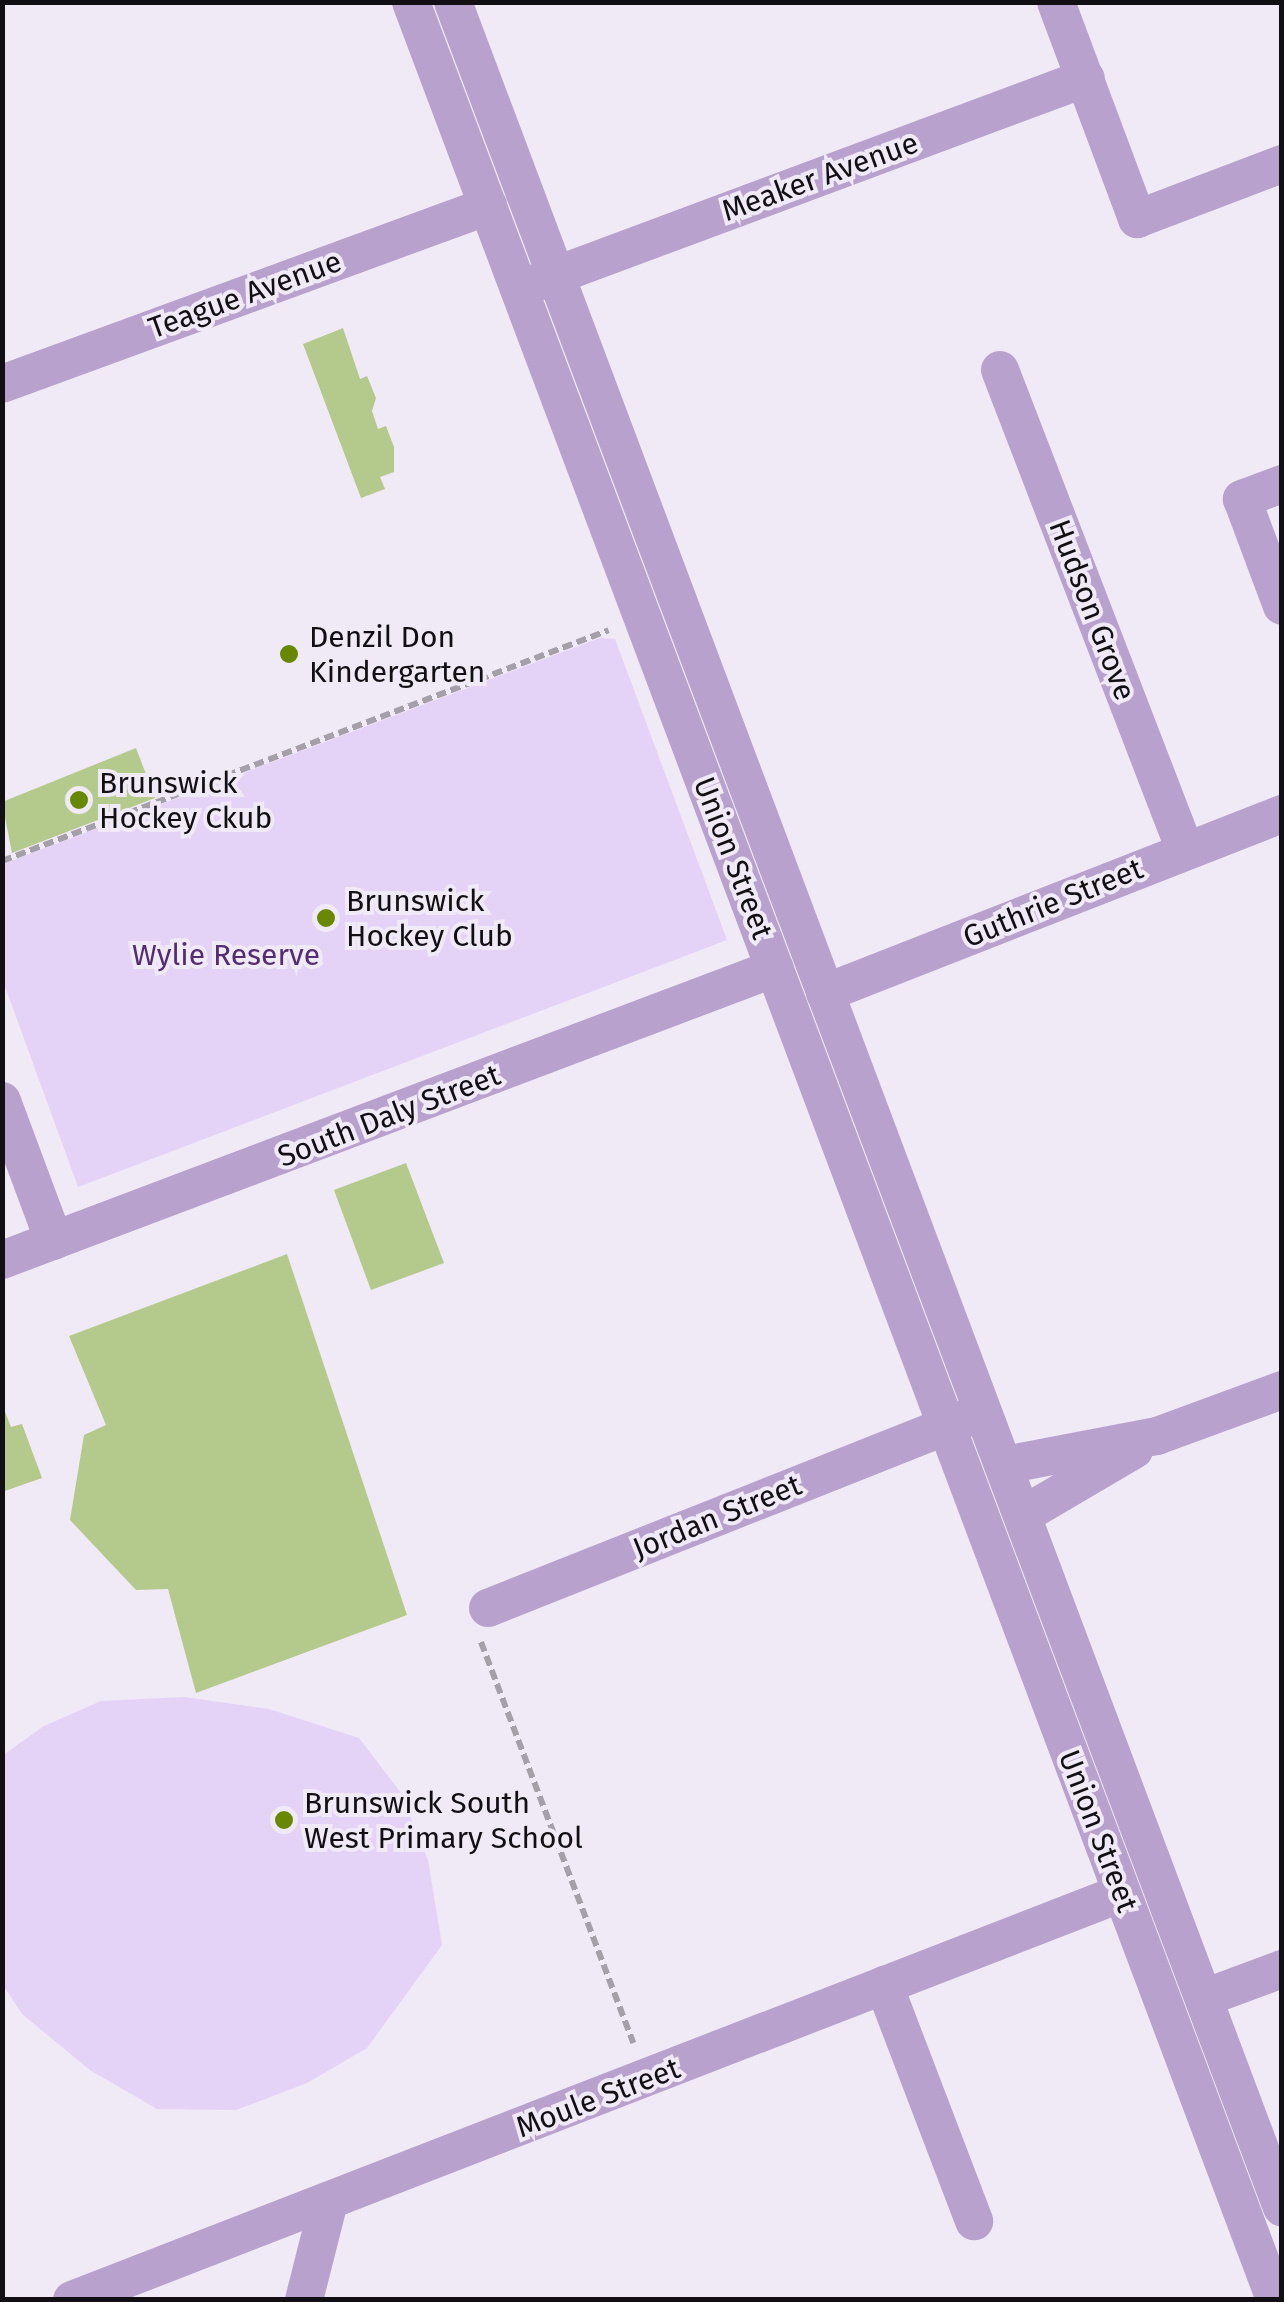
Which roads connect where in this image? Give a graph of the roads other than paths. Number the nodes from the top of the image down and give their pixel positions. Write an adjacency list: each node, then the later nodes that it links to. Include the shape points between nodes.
1 (411, 2): 6 (street, Union Street)
2 (453, 2): 7 (street, Union Street)
3 (1056, 2): 4 (street)
4 (1086, 78): 5 (street, via 1137,219); 7 (street, Meaker Avenue)
5 (1282, 164)
6 (488, 206): 8 (street, Union Street); 10 (street, Teague Avenue)
7 (554, 275): 8 (street); 16 (street, Union Street)
8 (518, 289): 15 (street, Union Street)
9 (1000, 370): 14 (street, Hudson Grove)
10 (2, 384)
11 (1282, 484): 12 (street, via 1242,499)
12 (1282, 606)
13 (1282, 814): 14 (street, Guthrie Street)
14 (1184, 850): 16 (street, Guthrie Street)
15 (775, 968): 18 (street, South Daly Street); 22 (street, Union Street)
16 (826, 993): 21 (street, Union Street)
17 (2, 1101): 18 (street)
18 (54, 1241): 19 (street, South Daly Street)
19 (2, 1260)
20 (1282, 1390): 23 (street)
21 (983, 1410): 22 (street); 24 (street, Union Street)
22 (947, 1426): 26 (street, Jordan Street); 27 (street, Union Street)
23 (1157, 1436): 24 (street); 25 (street)
24 (1005, 1465): 25 (street, Union Street)
25 (1023, 1515): 30 (street, Union Street)
26 (482, 1619)
27 (1122, 1893): 29 (street, Moule Street); 34 (street, Union Street)
28 (1282, 1968): 30 (street)
29 (884, 1985): 31 (street, Moule Street); 33 (street)
30 (1204, 1998): 32 (street, Union Street)
31 (329, 2200): 35 (street, Moule Street); 36 (street)
32 (1282, 2207)
33 (974, 2221)
34 (1266, 2228): 37 (street, Union Street)
35 (72, 2300)
36 (304, 2300)
37 (1275, 2300)

